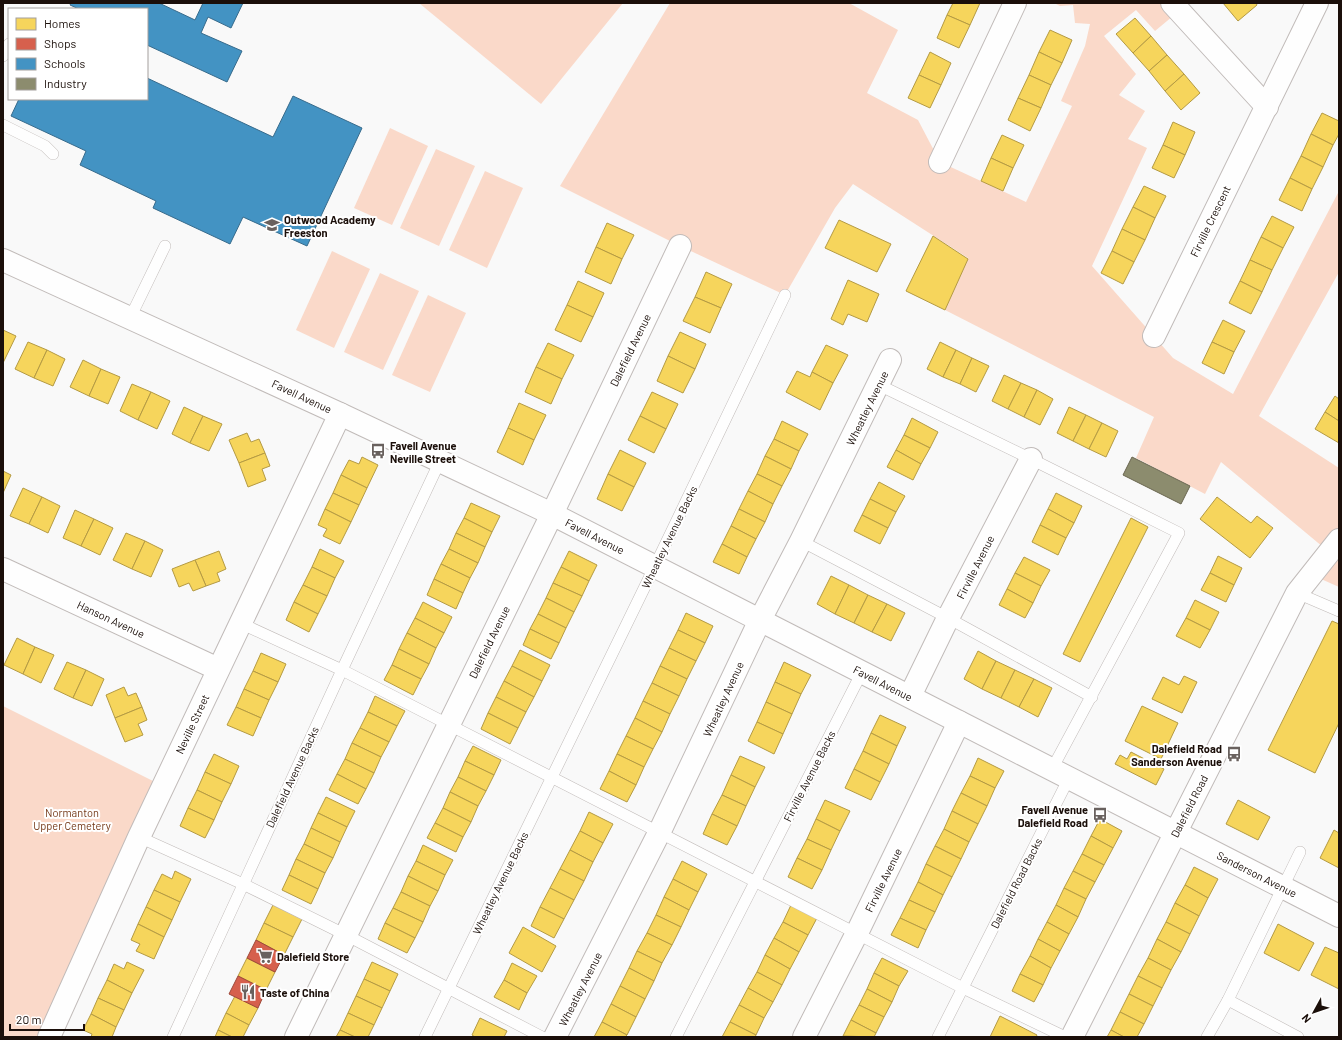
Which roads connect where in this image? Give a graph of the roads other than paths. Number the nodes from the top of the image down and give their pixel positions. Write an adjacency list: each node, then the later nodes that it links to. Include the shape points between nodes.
1 (1015, 3): 9 (street)
2 (1172, 3): 6 (street)
3 (1317, 3): 6 (street, Firville Crescent)
4 (8, 46): 5 (lane)
5 (3, 56)
6 (1267, 107): 15 (street, Firville Crescent)
7 (3, 125): 8 (lane, via 45,146)
8 (54, 154)
9 (940, 162)
10 (165, 246): 14 (lane)
11 (680, 246): 21 (street, Dalefield Avenue)
12 (3, 260): 14 (street, Favell Avenue)
13 (785, 295): 24 (lane, Wheatley Avenue Backs)
14 (130, 318): 18 (street, Favell Avenue)
15 (1154, 336)
16 (890, 360): 17 (street, Wheatley Avenue)
17 (879, 385): 19 (lane); 23 (street, Wheatley Avenue)
18 (340, 414): 20 (street, Favell Avenue); 30 (street, Neville Street)
19 (1031, 459): 28 (street, Firville Avenue); 35 (lane, Dalefield Road Backs, via 1180,533)
20 (440, 461): 21 (street, Favell Avenue); 32 (lane, Dalefield Avenue Backs)
21 (552, 514): 24 (street, Favell Avenue); 37 (street, Dalefield Avenue)
22 (1339, 540): 26 (street, Dalefield Road)
23 (802, 541): 28 (lane); 29 (street, Wheatley Avenue)
24 (654, 566): 29 (street, Favell Avenue); 39 (lane, Wheatley Avenue Backs)
25 (3, 568): 31 (street, Hanson Avenue)
26 (1298, 593): 27 (lane); 41 (street, Dalefield Road)
27 (1339, 611)
28 (948, 618): 34 (street, Firville Avenue); 35 (lane)
29 (760, 620): 33 (street, Favell Avenue); 40 (street, Wheatley Avenue)
30 (240, 624): 31 (street, Neville Street); 32 (lane)
31 (218, 669): 42 (street, Neville Street)
32 (342, 670): 37 (lane); 45 (lane, Dalefield Avenue Backs)
33 (862, 672): 34 (street, Favell Avenue); 44 (lane, Firville Avenue Backs)
34 (910, 696): 36 (street, Favell Avenue)
35 (1092, 697): 38 (lane, Dalefield Road Backs)
36 (959, 722): 38 (street, Favell Avenue); 48 (street, Firville Avenue)
37 (448, 725): 39 (lane); 49 (street, Dalefield Avenue)
38 (1060, 774): 41 (street, Favell Avenue); 51 (lane, Dalefield Road Backs)
39 (552, 778): 40 (lane); 50 (lane, Wheatley Avenue Backs)
40 (659, 833): 44 (lane); 58 (street, Wheatley Avenue)
41 (1176, 833): 46 (street, Sanderson Avenue); 63 (street, Dalefield Road)
42 (139, 837): 45 (lane); 53 (street, Neville Street)
43 (1300, 852): 46 (lane)
44 (756, 881): 48 (lane); 59 (lane, Firville Avenue Backs)
45 (243, 884): 49 (lane); 54 (lane, Dalefield Avenue Backs)
46 (1283, 887): 47 (street, Sanderson Avenue); 52 (lane)
47 (1339, 916)
48 (857, 933): 51 (lane); 60 (street, Firville Avenue)
49 (346, 935): 50 (lane); 55 (street, Dalefield Avenue)
50 (449, 988): 56 (lane, Wheatley Avenue Backs); 57 (lane)
51 (963, 988): 61 (lane, Dalefield Road Backs); 62 (lane)
52 (1228, 1000): 64 (lane); 65 (lane)
53 (49, 1037)
54 (173, 1037)
55 (296, 1037)
56 (425, 1037)
57 (542, 1037)
58 (555, 1037)
59 (676, 1037)
60 (804, 1037)
61 (938, 1037)
62 (1065, 1037)
63 (1072, 1037)
64 (1207, 1037)
65 (1298, 1037)

